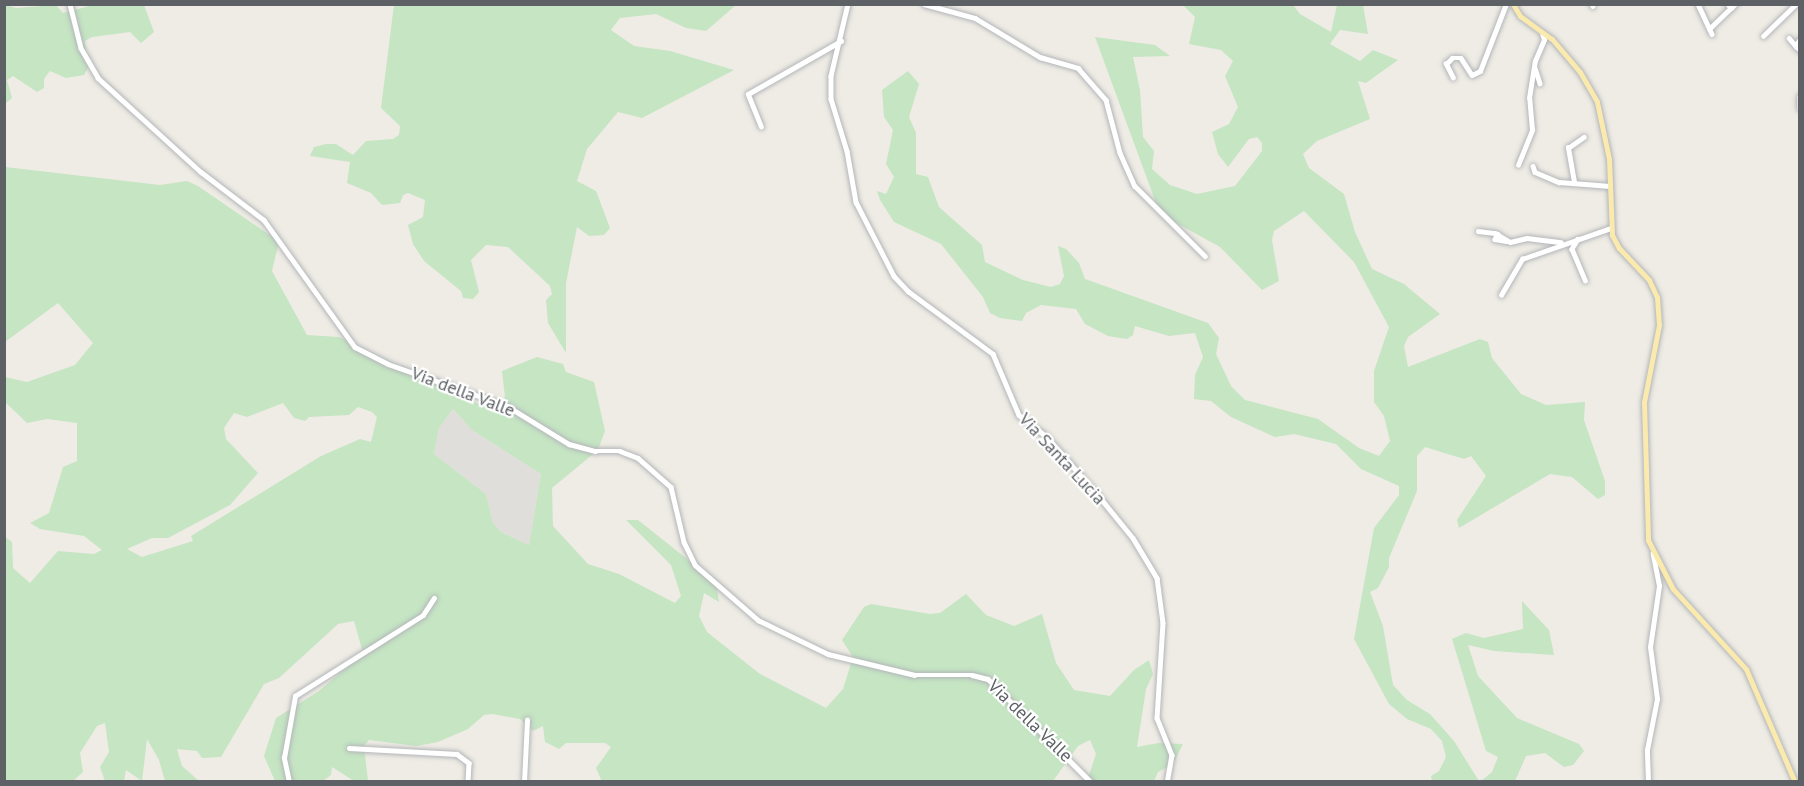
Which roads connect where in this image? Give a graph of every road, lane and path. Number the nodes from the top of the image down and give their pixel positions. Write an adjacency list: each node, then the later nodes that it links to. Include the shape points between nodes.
1 (70, 4): 40 (street, Via della Valle, via 83,53 98,78 199,171 268,224 357,348 388,364 507,406 569,444 595,451 620,451 638,458 671,487 682,536 695,565 758,620 835,656 915,675 972,675 988,679)
2 (848, 4): 13 (street, Via Santa Lucia)
3 (924, 4): 30 (street, via 975,18 1040,57 1078,68 1106,100 1120,153 1135,186)
4 (1506, 4): 16 (street, via 1479,72 1472,75 1461,58 1452,57 1446,63)
5 (1513, 4): 9 (main road, via 1521,17)
6 (1698, 4): 8 (street, via 1710,31)
7 (1796, 4): 10 (street)
8 (1731, 6)
9 (1539, 28): 15 (street, via 1545,38); 25 (main road, via 1580,72 1597,102)
10 (1762, 36)
11 (1789, 38): 14 (street)
12 (1800, 40): 14 (street)
13 (841, 41): 20 (street, via 747,94); 41 (street, Via Santa Lucia, via 831,76 831,102 848,151 856,202 894,276 908,291 993,354 1018,413 1050,441 1098,495 1133,538 1157,578 1162,635 1156,718 1172,755)
14 (1798, 48)
15 (1535, 61): 17 (street); 22 (street, via 1528,100 1532,130)
16 (1453, 78)
17 (1540, 83)
18 (1800, 96): 19 (street)
19 (1800, 108)
20 (762, 127)
21 (1584, 138): 24 (street, via 1568,148)
22 (1518, 165)
23 (1533, 166): 24 (street, via 1535,172 1559,182)
24 (1574, 182): 25 (street)
25 (1610, 186): 26 (main road)
26 (1611, 228): 28 (street); 33 (main road, via 1617,245 1649,280 1659,309 1644,402 1645,521)
27 (1478, 231): 29 (street, via 1498,234 1507,241)
28 (1580, 237): 29 (street); 31 (street, via 1572,247)
29 (1567, 241): 32 (street, via 1519,261)
30 (1205, 256)
31 (1585, 280)
32 (1501, 295)
33 (1653, 554): 42 (street, via 1659,586 1650,646 1657,695 1647,750); 43 (main road, via 1676,593 1746,669)
34 (434, 598): 37 (street, via 423,615 295,696 283,762)
35 (527, 720): 39 (street)
36 (349, 748): 38 (street, via 456,754 469,763)
37 (289, 782)
38 (468, 782)
39 (524, 782)
40 (1092, 782)
41 (1167, 782)
42 (1648, 782)
43 (1795, 782)

